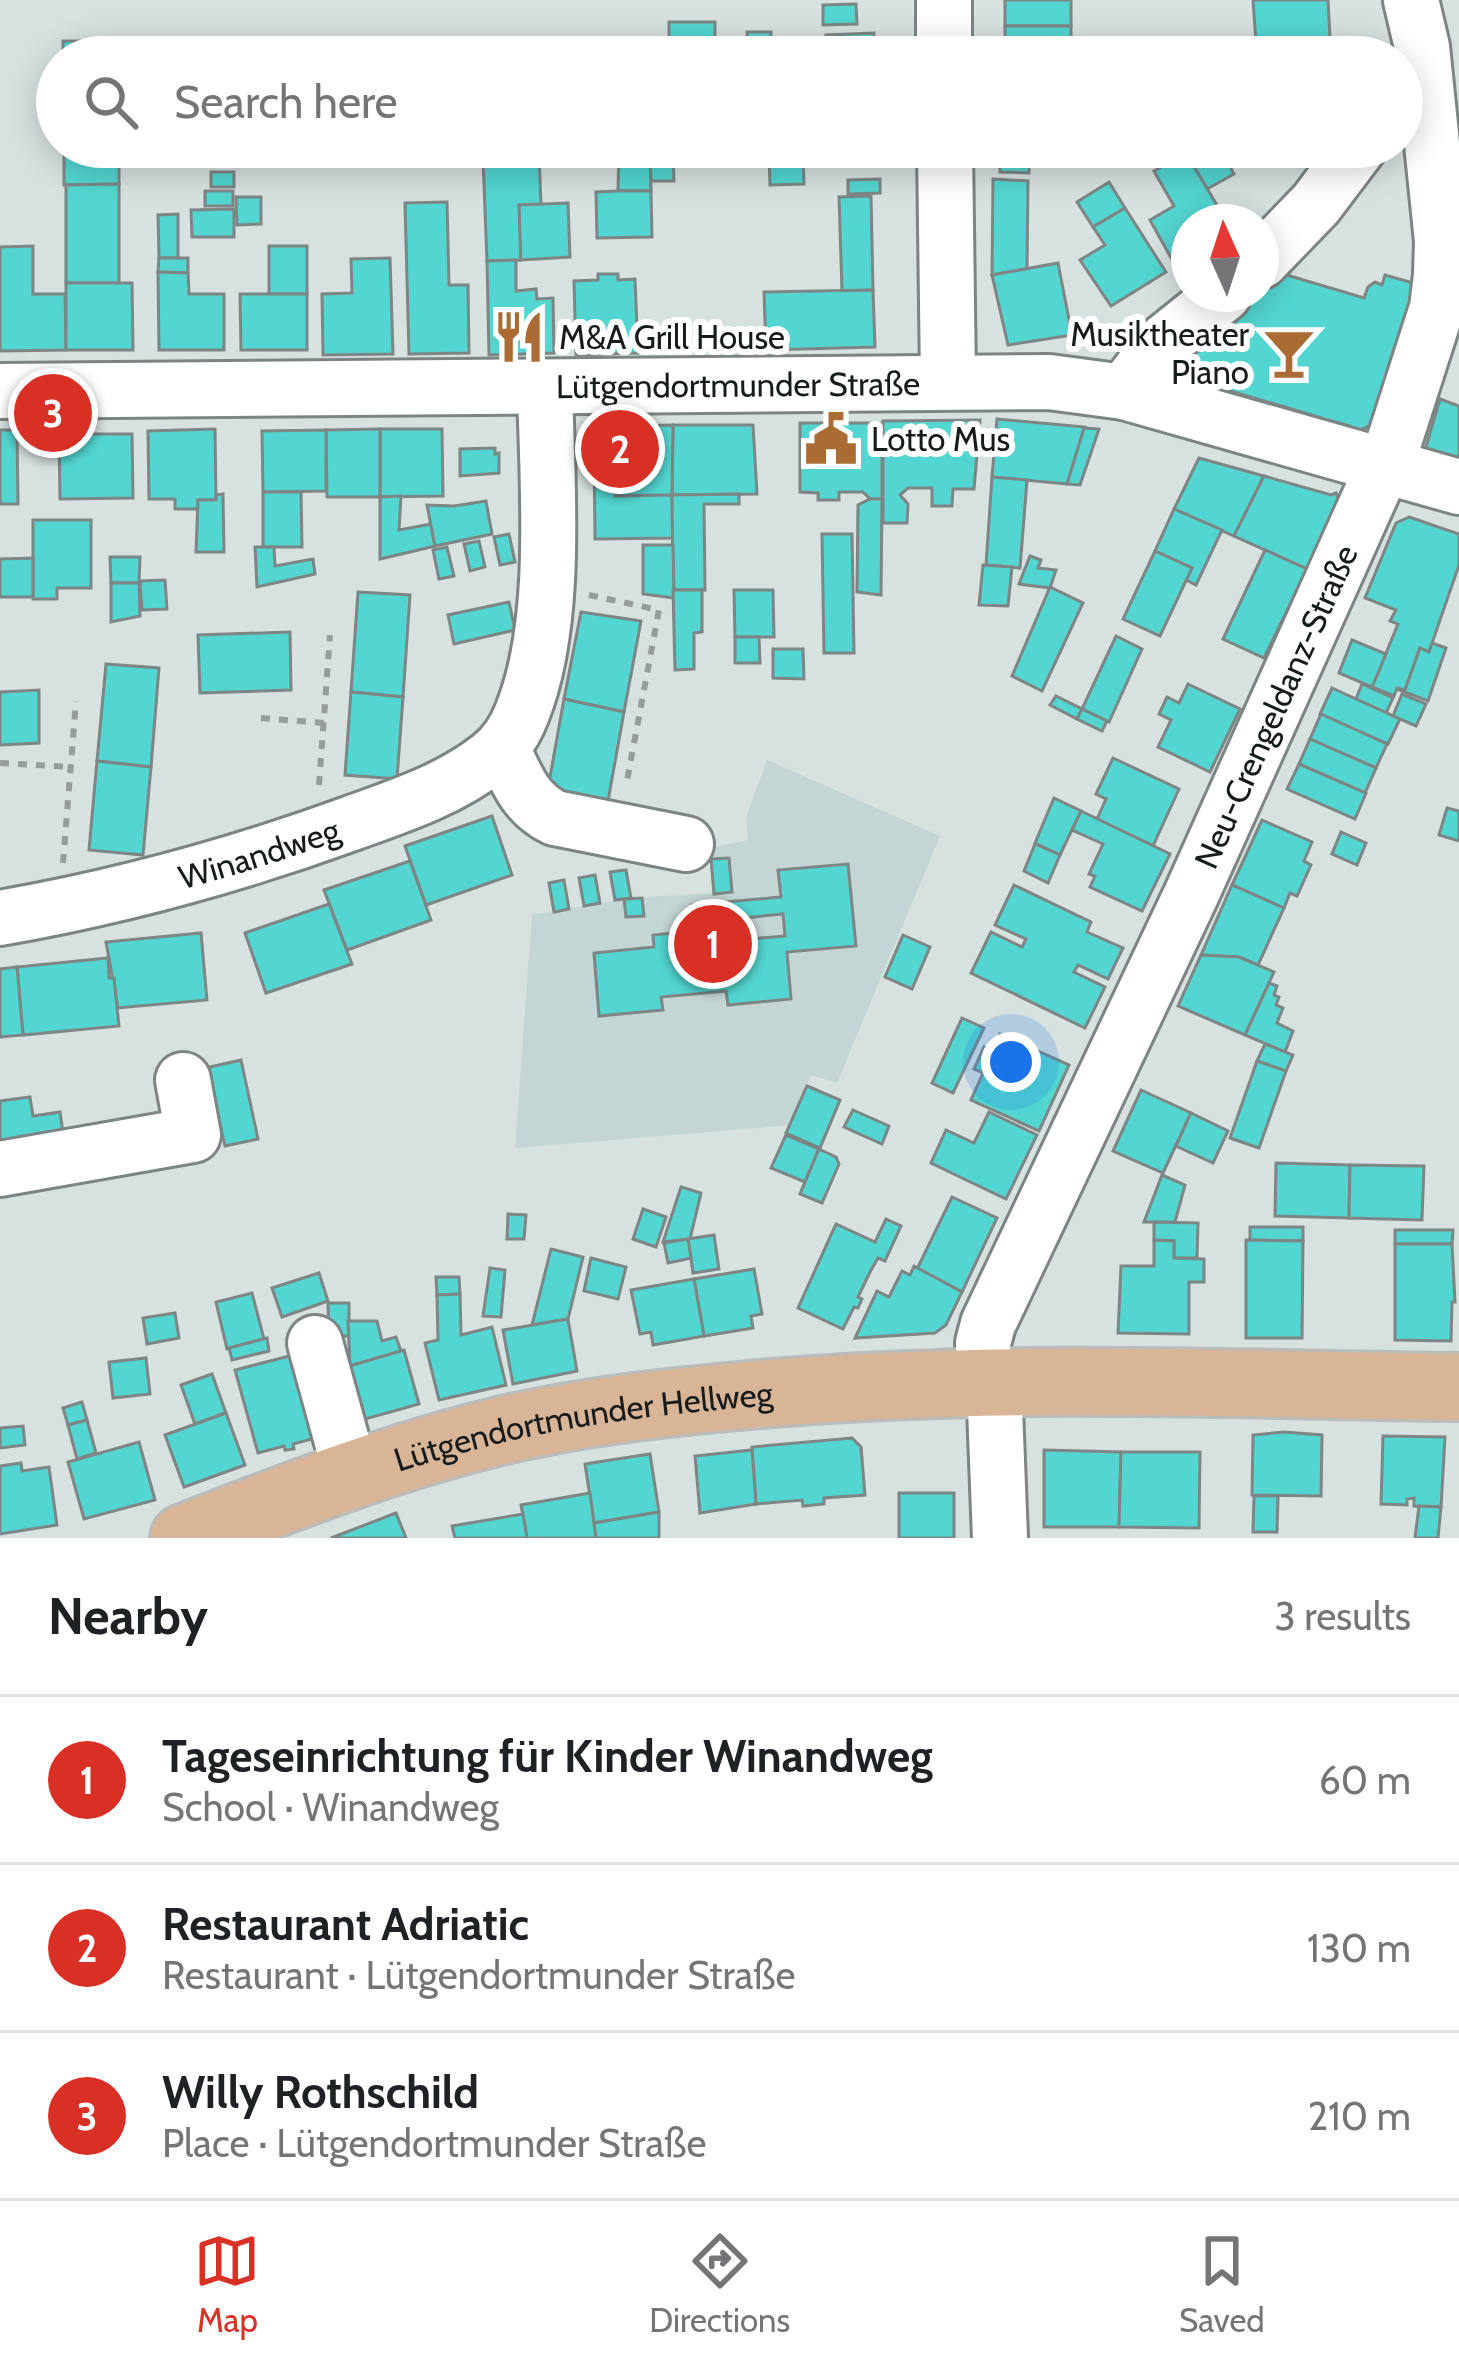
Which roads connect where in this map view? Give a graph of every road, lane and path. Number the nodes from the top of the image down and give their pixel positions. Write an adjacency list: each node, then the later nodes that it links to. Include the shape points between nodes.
1 (944, 0): 2 (street)
2 (944, 36)
3 (945, 168): 8 (street)
4 (1345, 168): 6 (street)
5 (1421, 168): 12 (street, Neu-Crengeldanz-Straße, via 1442,242 1436,308)
6 (1279, 243)
7 (1202, 312): 11 (street, via 1158,347)
8 (948, 381): 9 (street, Lütgendortmunder Straße); 11 (street, Lütgendortmunder Straße)
9 (545, 387): 10 (street, Lütgendortmunder Straße); 14 (street)
10 (0, 391)
11 (1124, 392): 12 (street, Lütgendortmunder Straße)
12 (1386, 466): 13 (street, Lütgendortmunder Straße); 30 (street, Neu-Crengeldanz-Straße, via 988,1324)
13 (1459, 487)
14 (544, 588): 19 (street, via 530,689); 22 (path, via 659,610)
15 (330, 634): 18 (path)
16 (76, 701): 21 (path)
17 (261, 718): 18 (path)
18 (323, 723): 23 (path)
19 (502, 748): 22 (street, via 540,811); 23 (street, Winandweg, via 442,787)
20 (0, 763): 21 (path)
21 (71, 767): 25 (path)
22 (618, 831): 24 (street)
23 (315, 837): 25 (street, Winandweg)
24 (686, 844)
25 (58, 908): 26 (street, Winandweg)
26 (0, 918)
27 (183, 1080): 28 (street, via 193,1135)
28 (0, 1169)
29 (315, 1343): 32 (street)
30 (989, 1383): 31 (main road, Lütgendortmunder Hellweg); 32 (main road, Lütgendortmunder Hellweg, via 650,1405 507,1430); 34 (street)
31 (1459, 1387)
32 (351, 1474): 33 (main road, Lütgendortmunder Hellweg)
33 (184, 1538)
34 (1000, 1538)

